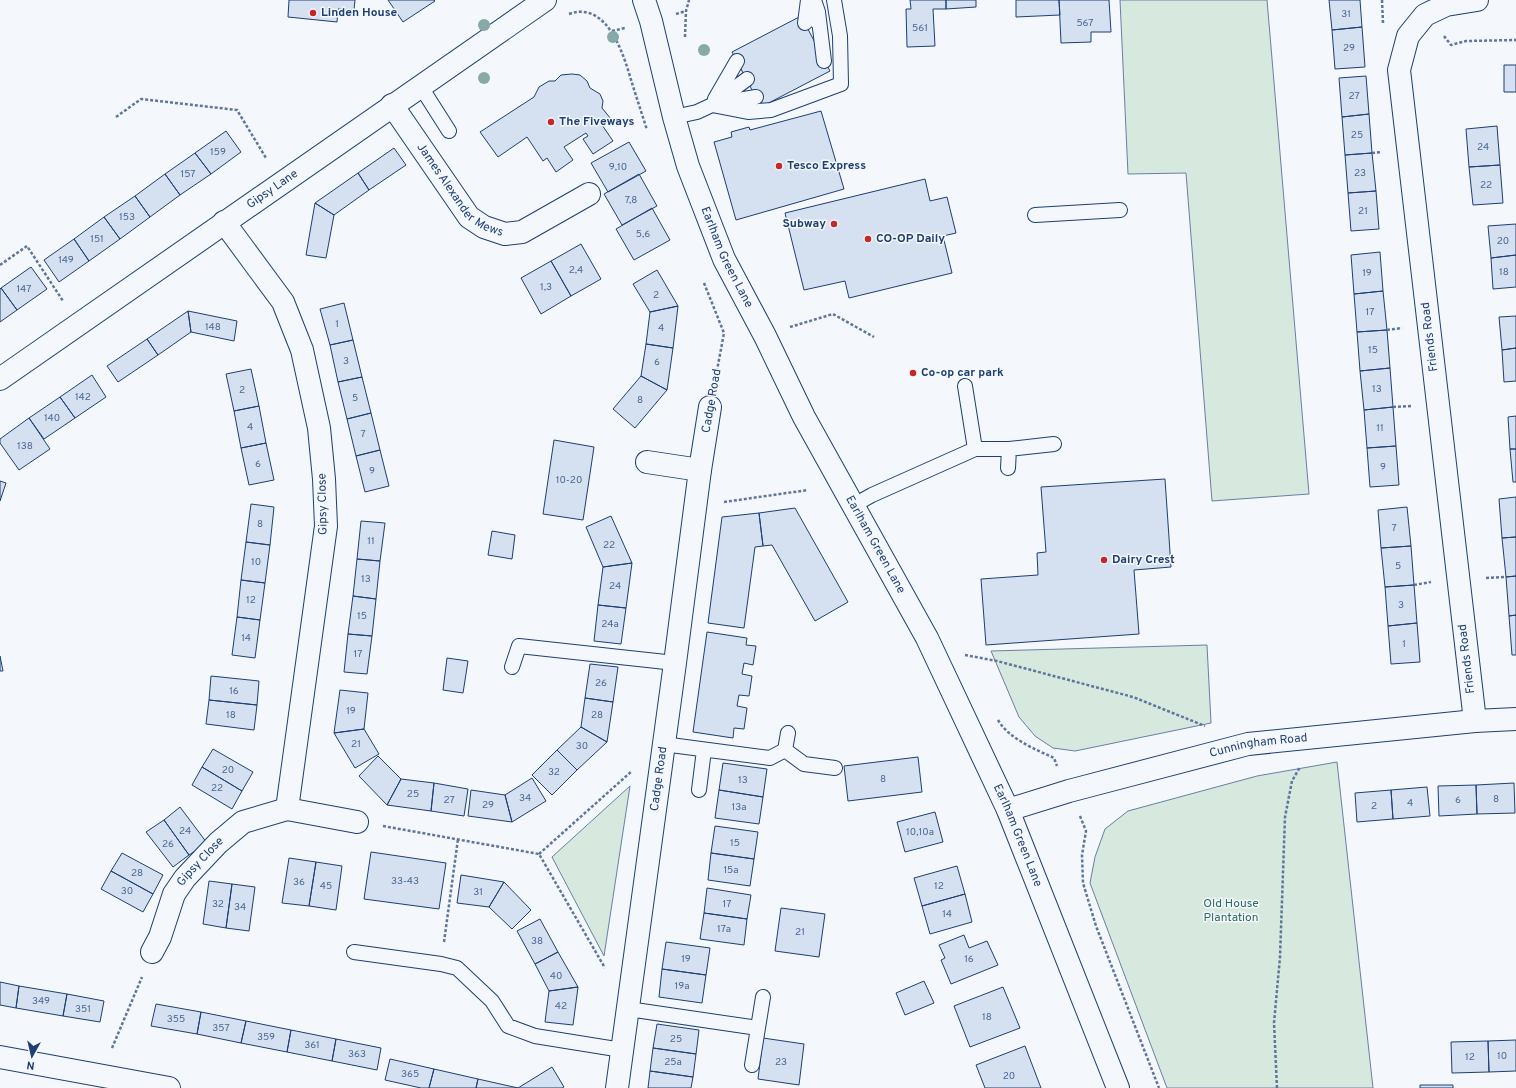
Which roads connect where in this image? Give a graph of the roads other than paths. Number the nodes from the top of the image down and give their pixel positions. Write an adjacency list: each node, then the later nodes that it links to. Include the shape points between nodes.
1 (545, 0): 12 (street, Gipsy Lane)
2 (644, 0): 16 (street, Earlham Green Lane)
3 (808, 0): 7 (lane)
4 (834, 0): 15 (lane, via 840,36 841,84 771,110 748,112)
5 (1477, 0): 35 (street, Friends Road, via 1446,5 1425,15 1408,36 1399,70)
6 (816, 6): 8 (lane); 10 (lane)
7 (805, 23)
8 (814, 42)
9 (737, 61): 15 (lane)
10 (824, 61)
11 (747, 79): 15 (lane)
12 (421, 87): 14 (street, Gipsy Lane); 17 (lane)
13 (756, 97): 15 (lane)
14 (392, 105): 18 (street, James Alexander Mews, via 469,217 484,227 505,234 522,232); 21 (street, Gipsy Lane)
15 (712, 105): 16 (lane, via 697,112)
16 (674, 117): 31 (street, Earlham Green Lane, via 688,166 724,259 804,417)
17 (449, 131)
18 (588, 194)
19 (1120, 210): 20 (lane)
20 (1035, 215)
21 (224, 222): 22 (street, Gipsy Lane); 42 (street, Gipsy Close, via 283,302 302,350 320,435 326,526)
22 (0, 379)
23 (965, 386): 26 (lane)
24 (710, 407): 30 (street, Cadge Road)
25 (1054, 444): 27 (lane)
26 (975, 448): 27 (lane); 31 (lane)
27 (1009, 449): 29 (lane)
28 (647, 462): 30 (street)
29 (1008, 468)
30 (700, 470): 32 (street, Cadge Road)
31 (854, 505): 43 (street, Earlham Green Lane, via 927,638)
32 (675, 663): 33 (lane, via 519,646); 37 (street, Cadge Road)
33 (512, 667)
34 (1516, 719): 35 (street, Cunningham Road)
35 (1474, 721): 43 (street, Cunningham Road, via 1248,744 1069,790)
36 (788, 733): 39 (lane)
37 (663, 744): 38 (lane); 48 (street, Cadge Road)
38 (704, 750): 39 (lane, via 770,758); 41 (lane)
39 (785, 750): 40 (lane, via 804,764)
40 (835, 768)
41 (699, 790)
42 (287, 809): 44 (street, Gipsy Close); 45 (street, Gipsy Close, via 243,822 218,843 185,878 174,894 160,937)
43 (1008, 810): 55 (street, Earlham Green Lane)
44 (356, 822)
45 (152, 952)
46 (354, 952): 50 (lane, via 457,968 492,1001 508,1026 535,1036)
47 (763, 997): 49 (lane)
48 (628, 1009): 49 (lane); 50 (street, Cadge Road)
49 (758, 1028): 52 (lane)
50 (622, 1050): 54 (street, Cadge Road)
51 (0, 1057): 53 (street)
52 (752, 1065)
53 (169, 1088)
54 (617, 1088)
55 (1118, 1088)

